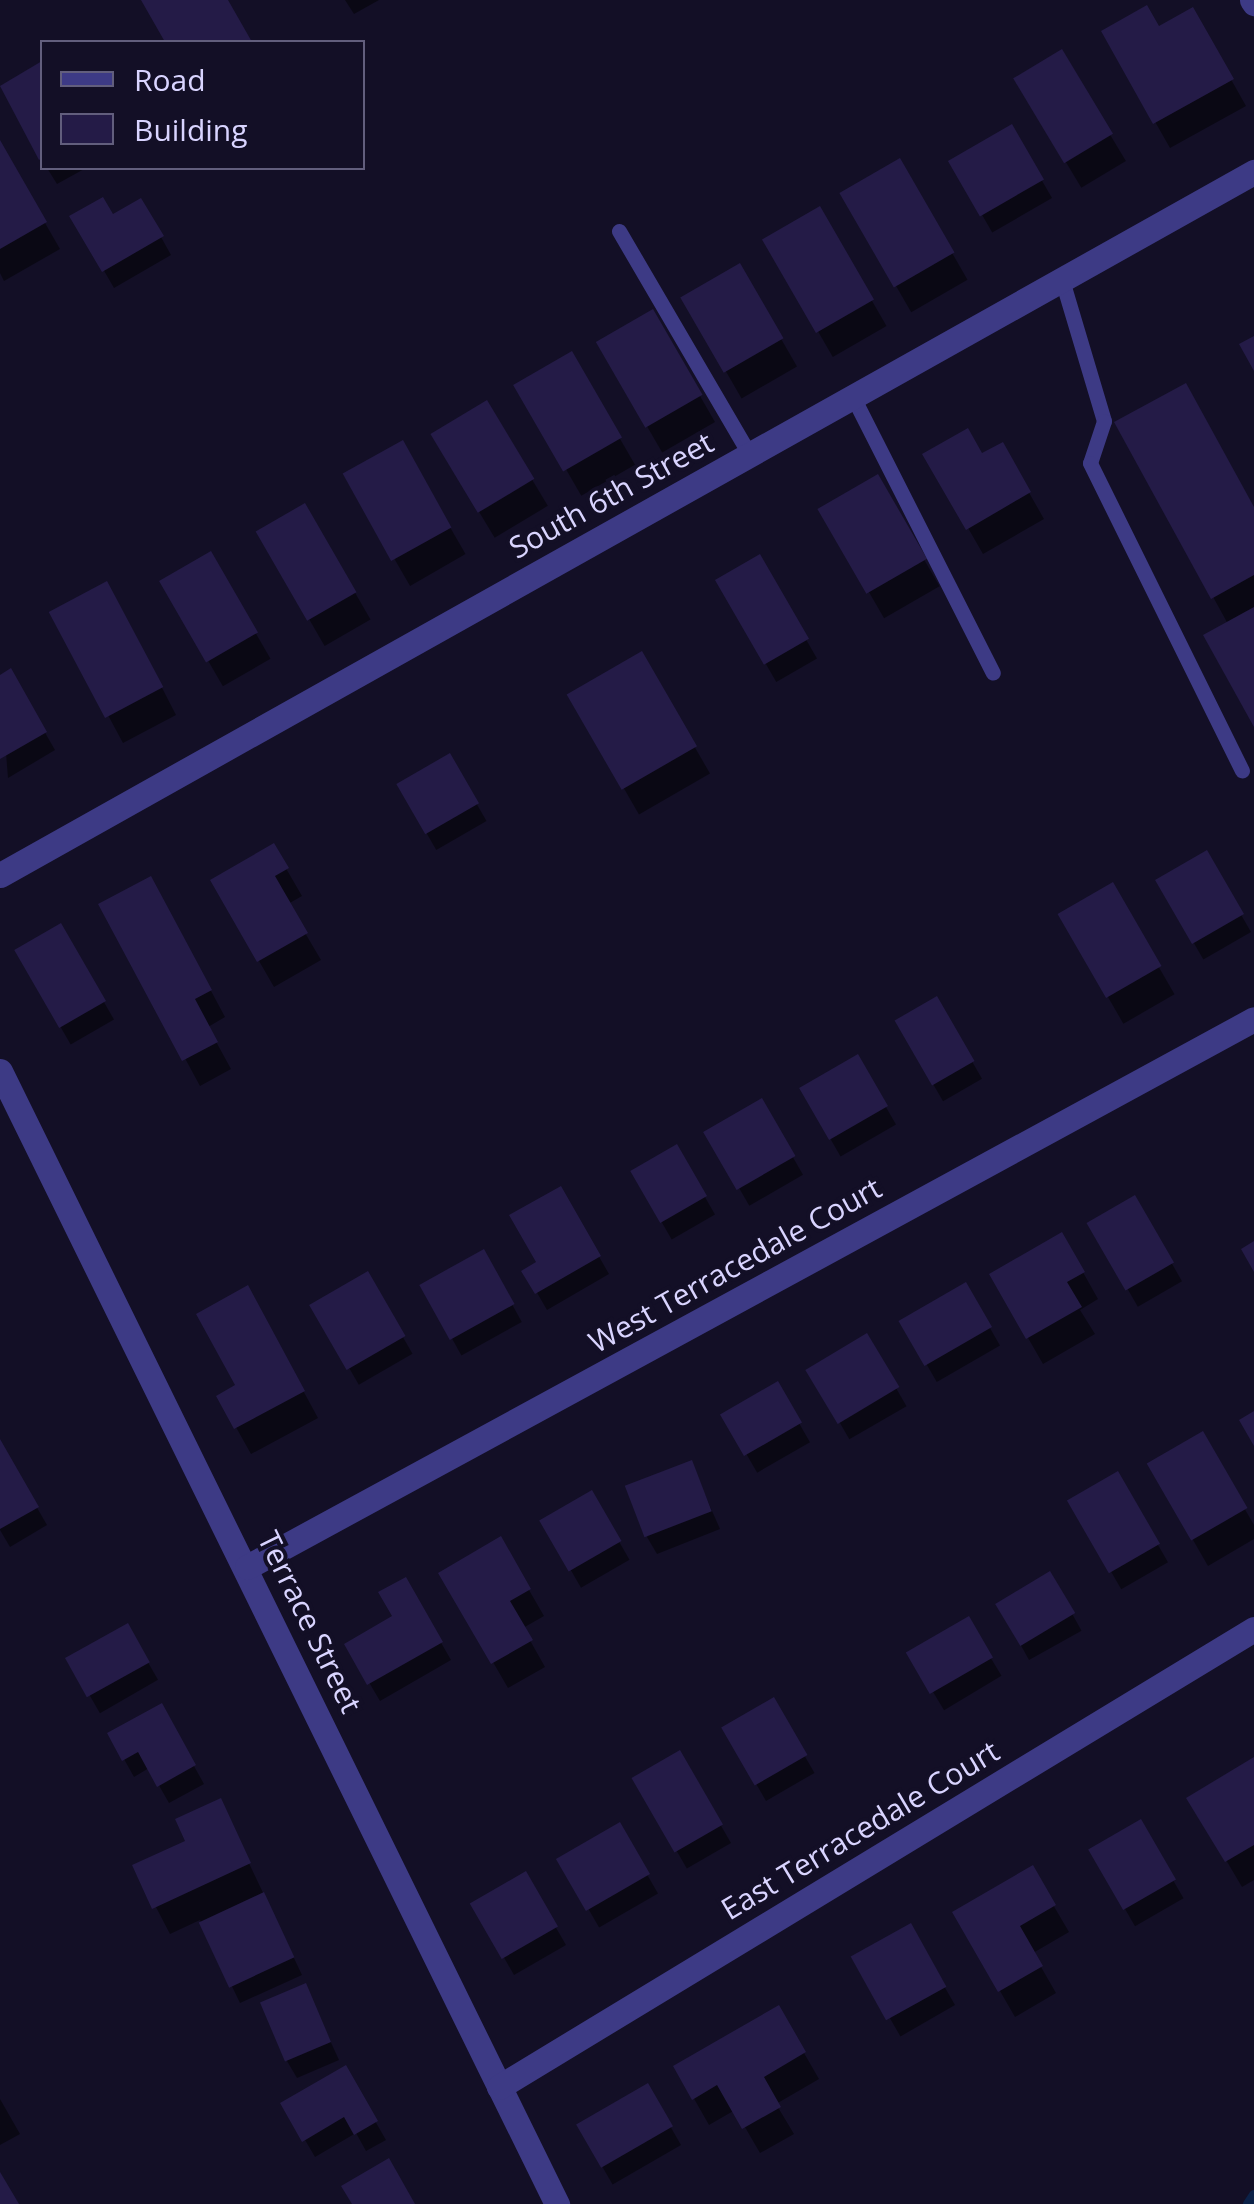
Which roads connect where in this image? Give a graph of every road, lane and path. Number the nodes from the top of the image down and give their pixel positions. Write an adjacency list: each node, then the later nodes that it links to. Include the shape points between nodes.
1 (1254, 172): 3 (street, South 6th Street)
2 (619, 231): 5 (lane)
3 (1062, 280): 4 (street, South 6th Street); 7 (lane, via 1104,422 1090,464)
4 (853, 397): 5 (street, South 6th Street); 6 (lane)
5 (750, 455): 8 (street, South 6th Street)
6 (992, 674)
7 (1242, 770)
8 (0, 875)
9 (1254, 1019): 11 (street, West Terracedale Court)
10 (0, 1071): 11 (street, Terrace Street)
11 (248, 1567): 13 (street, Terrace Street)
12 (1254, 1629): 13 (street, East Terracedale Court)
13 (500, 2087): 14 (street, Terrace Street)
14 (557, 2204)

